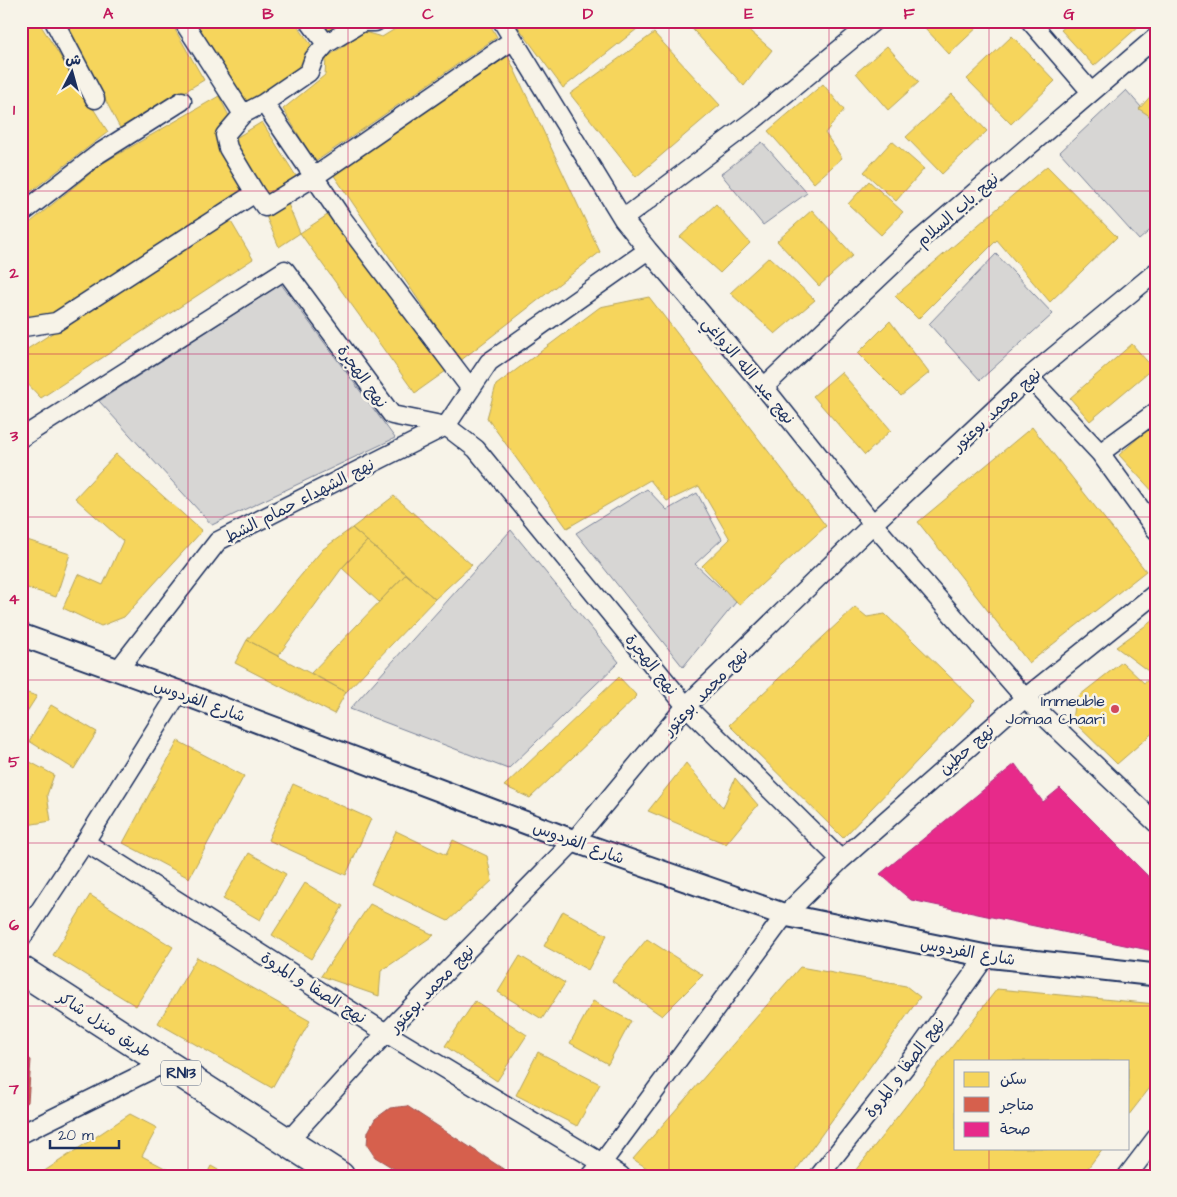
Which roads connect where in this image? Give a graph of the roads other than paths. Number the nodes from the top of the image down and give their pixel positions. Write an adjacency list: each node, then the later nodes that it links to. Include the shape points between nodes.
1 (54, 21): 12 (street)
2 (183, 21): 15 (street)
3 (309, 21): 10 (street)
4 (377, 21): 10 (street, via 362,22)
5 (502, 21): 9 (street, نهج عبد الله الزواغي)
6 (874, 21): 19 (street, via 755,119)
7 (1030, 21): 11 (street)
8 (1156, 37): 11 (street, نهج باب السلام)
9 (513, 40): 16 (street); 19 (street, نهج عبد الله الزواغي)
10 (326, 44): 14 (street, via 314,58 309,72)
11 (1091, 92): 24 (street, نهج باب السلام, via 917,242)
12 (95, 98)
13 (182, 101): 18 (street, via 98,154)
14 (264, 103): 15 (street); 16 (street)
15 (243, 114): 17 (street, via 225,136 228,148)
16 (314, 177): 17 (street, via 265,207); 25 (street)
17 (255, 193): 22 (street, via 56,322)
18 (21, 214)
19 (623, 219): 20 (street, نهج عبد الله الزواغي)
20 (648, 250): 24 (street, نهج عبد الله الزواغي); 25 (street, via 489,362)
21 (1153, 279): 23 (street, نهج محمد بوعتور)
22 (22, 326)
23 (1029, 377): 29 (street); 30 (street, نهج محمد بوعتور)
24 (764, 387): 30 (street, نهج عبد الله الزواغي)
25 (471, 389): 27 (street)
26 (1156, 412): 29 (street)
27 (446, 426): 28 (street, نهج الهجرة, via 392,415 285,270); 34 (street, نهج الشهداء حمام الشط, via 218,541); 37 (street, نهج الهجرة, via 476,449)
28 (21, 438)
29 (1100, 453): 31 (street)
30 (873, 524): 36 (street, نهج عبد الله الزواغي); 37 (street, نهج محمد بوعتور)
31 (1156, 530)
32 (1156, 593): 36 (street, نهج حطين)
33 (21, 635): 34 (street, شارع الفردوس)
34 (118, 670): 35 (street, شارع الفردوس)
35 (179, 692): 39 (street, شارع الفردوس); 40 (street)
36 (1025, 698): 38 (street, نهج عبد الله الزواغي); 41 (street, نهج حطين)
37 (686, 706): 39 (street, نهج محمد بوعتور); 41 (street, نهج الهجرة)
38 (1156, 823)
39 (574, 841): 42 (street, شارع الفردوس); 47 (street, نهج محمد بوعتور)
40 (85, 842): 43 (street); 47 (street, نهج الصفا و المروة)
41 (841, 860): 42 (street, نهج حطين)
42 (785, 915): 44 (street, شارع الفردوس); 52 (street, نهج حطين)
43 (21, 939)
44 (986, 956): 46 (street, شارع الفردوس); 55 (street, نهج الصفا و المروة, via 920,1048)
45 (21, 970): 48 (main road, طريق منزل شاكر / RN13)
46 (1156, 975)
47 (386, 1033): 51 (street, نهج محمد بوعتور); 52 (street, نهج الصفا و المروة)
48 (165, 1063): 49 (street); 51 (main road, طريق منزل شاكر / RN13)
49 (21, 1134)
50 (1156, 1138): 56 (street)
51 (287, 1142): 53 (main road, طريق منزل شاكر / RN13)
52 (597, 1169): 54 (street, نهج الصفا و المروة)
53 (340, 1176)
54 (621, 1176)
55 (819, 1176)
56 (1127, 1176)

